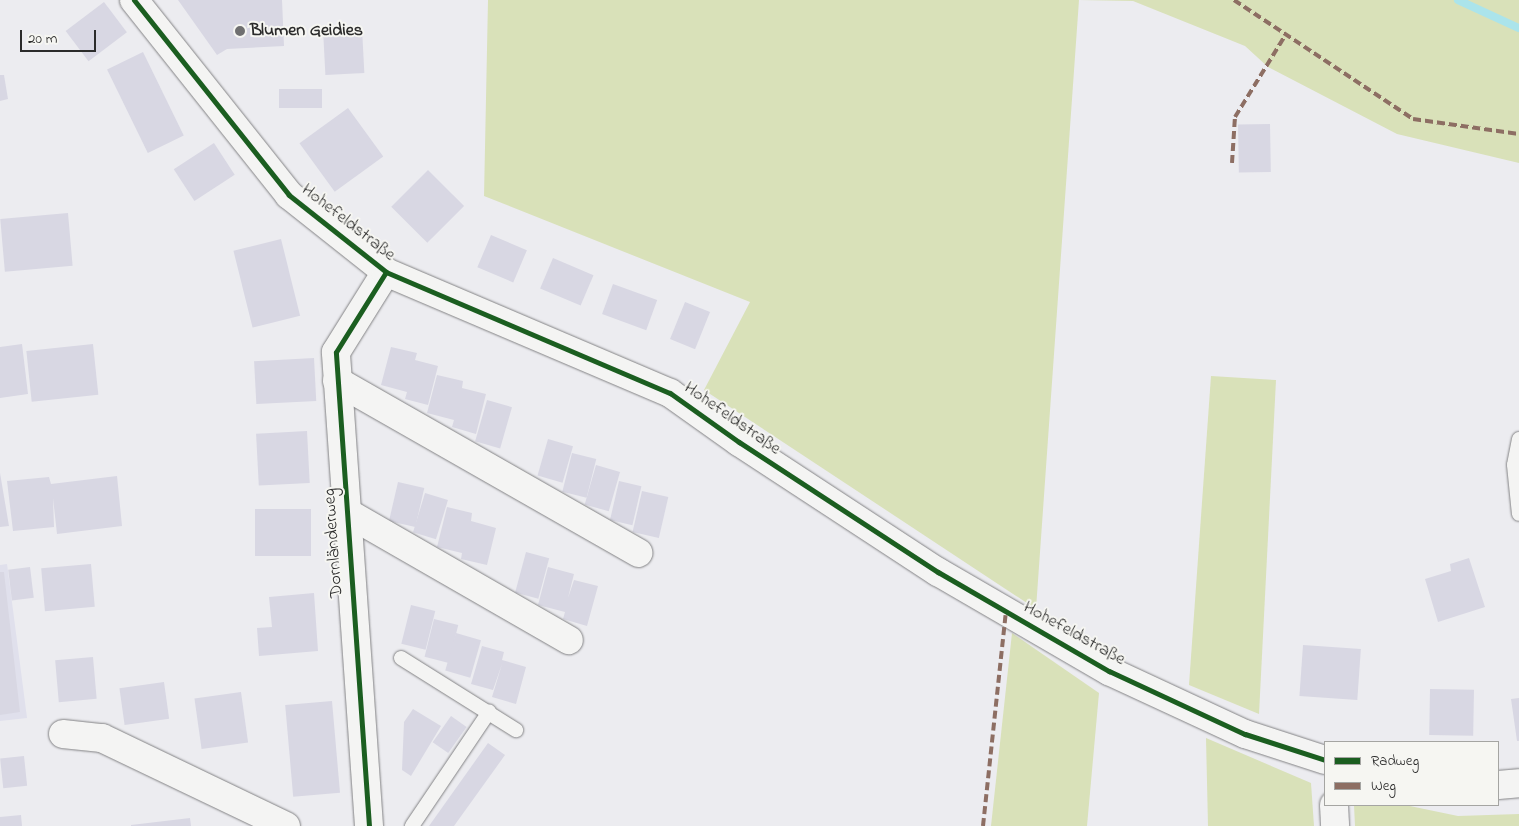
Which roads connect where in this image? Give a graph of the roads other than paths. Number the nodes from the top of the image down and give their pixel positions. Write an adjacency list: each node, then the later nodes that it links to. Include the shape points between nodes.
1 (134, 0): 2 (street, Hohefeldstraße, via 289,195)
2 (386, 272): 3 (street, Dornländerweg, via 336,352); 13 (street, Hohefeldstraße, via 670,393 938,572 1109,671 1245,734)
3 (337, 382): 5 (street, Dornländerweg); 7 (street)
4 (1519, 439): 6 (lane, via 1514,465 1514,496)
5 (346, 512): 8 (street, Dornländerweg); 18 (street, Dornländerweg)
6 (1519, 514)
7 (638, 553)
8 (569, 640)
9 (401, 658): 10 (lane)
10 (489, 712): 11 (lane); 19 (lane)
11 (516, 730)
12 (63, 734): 17 (street, via 102,738)
13 (1324, 760)
14 (1519, 783): 15 (street)
15 (1499, 785)
16 (1334, 806): 20 (street)
17 (286, 826)
18 (369, 826)
19 (412, 826)
20 (1336, 826)

